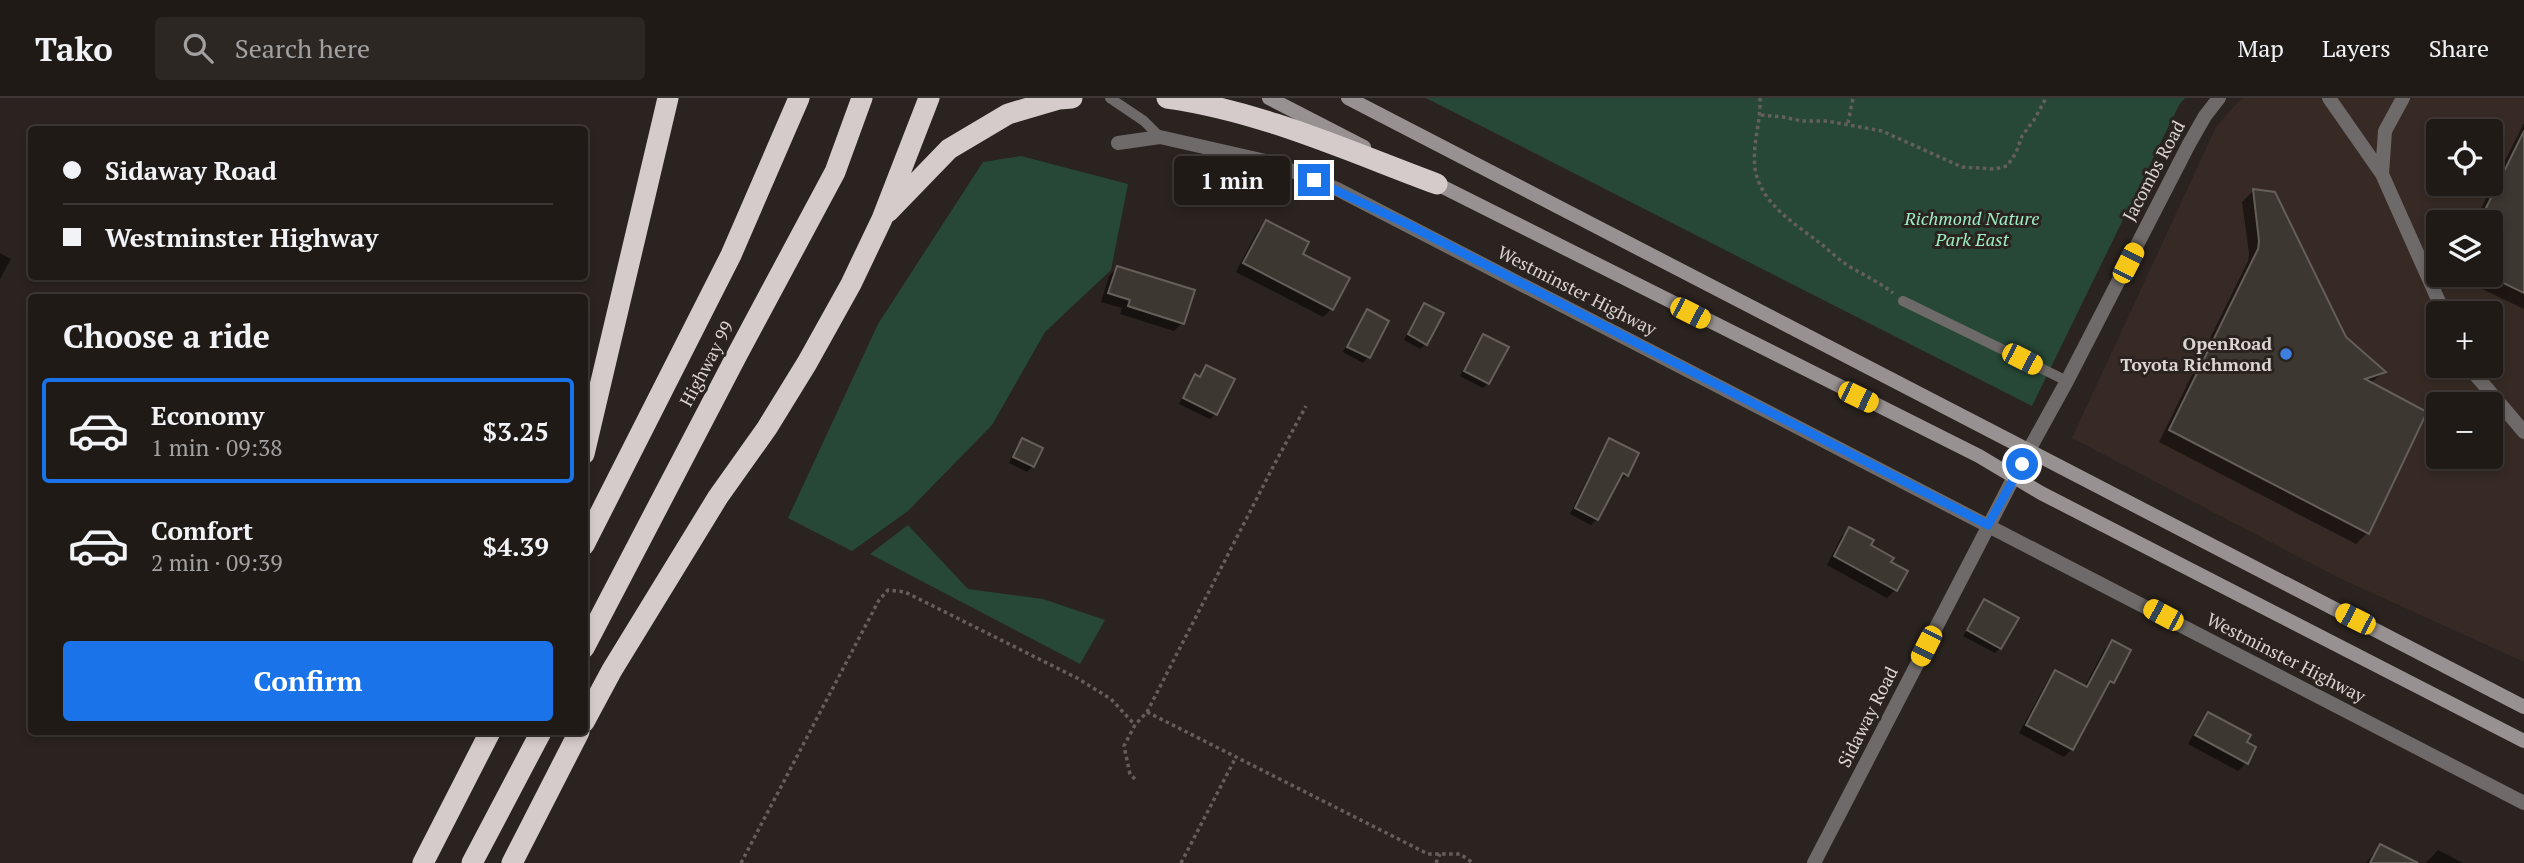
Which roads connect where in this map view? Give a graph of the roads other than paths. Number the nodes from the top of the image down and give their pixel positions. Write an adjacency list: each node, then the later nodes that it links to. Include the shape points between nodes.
1 (668, 98): 23 (highway)
2 (799, 98): 27 (highway, Highway 99, via 732,255)
3 (862, 98): 28 (highway, Highway 99, via 835,173)
4 (929, 98): 17 (highway)
5 (1072, 98): 17 (highway, via 1008,114 949,149)
6 (1110, 98): 13 (lane)
7 (1167, 98): 16 (highway, via 1263,119)
8 (1269, 98): 16 (main road, Westminster Highway)
9 (1349, 98): 24 (main road)
10 (2219, 98): 21 (street, Jacombs Road, via 2189,144)
11 (2329, 98): 15 (street)
12 (2403, 98): 15 (street, via 2385,131)
13 (1160, 137): 14 (street, Westminster Highway); 26 (street, Westminster Highway, via 1270,162 1337,189)
14 (1118, 143)
15 (2382, 174): 19 (street)
16 (1437, 184): 25 (main road, Westminster Highway)
17 (882, 219): 30 (highway, via 807,363 718,497)
18 (1903, 301): 21 (lane)
19 (2439, 301)
20 (2478, 378): 22 (street)
21 (2067, 381): 24 (street, Jacombs Road)
22 (2524, 432)
23 (588, 437)
24 (2030, 451): 25 (street, Jacombs Road); 29 (main road)
25 (2014, 477): 26 (street, Sidaway Road); 34 (main road, Westminster Highway)
26 (1988, 525): 35 (street, Westminster Highway); 39 (street, Sidaway Road)
27 (588, 537)
28 (588, 640)
29 (2524, 707)
30 (588, 715)
31 (488, 735): 36 (highway)
32 (539, 735): 37 (highway)
33 (577, 735): 38 (highway)
34 (2524, 741)
35 (2524, 803)
36 (423, 863)
37 (472, 863)
38 (512, 863)
39 (1814, 863)

